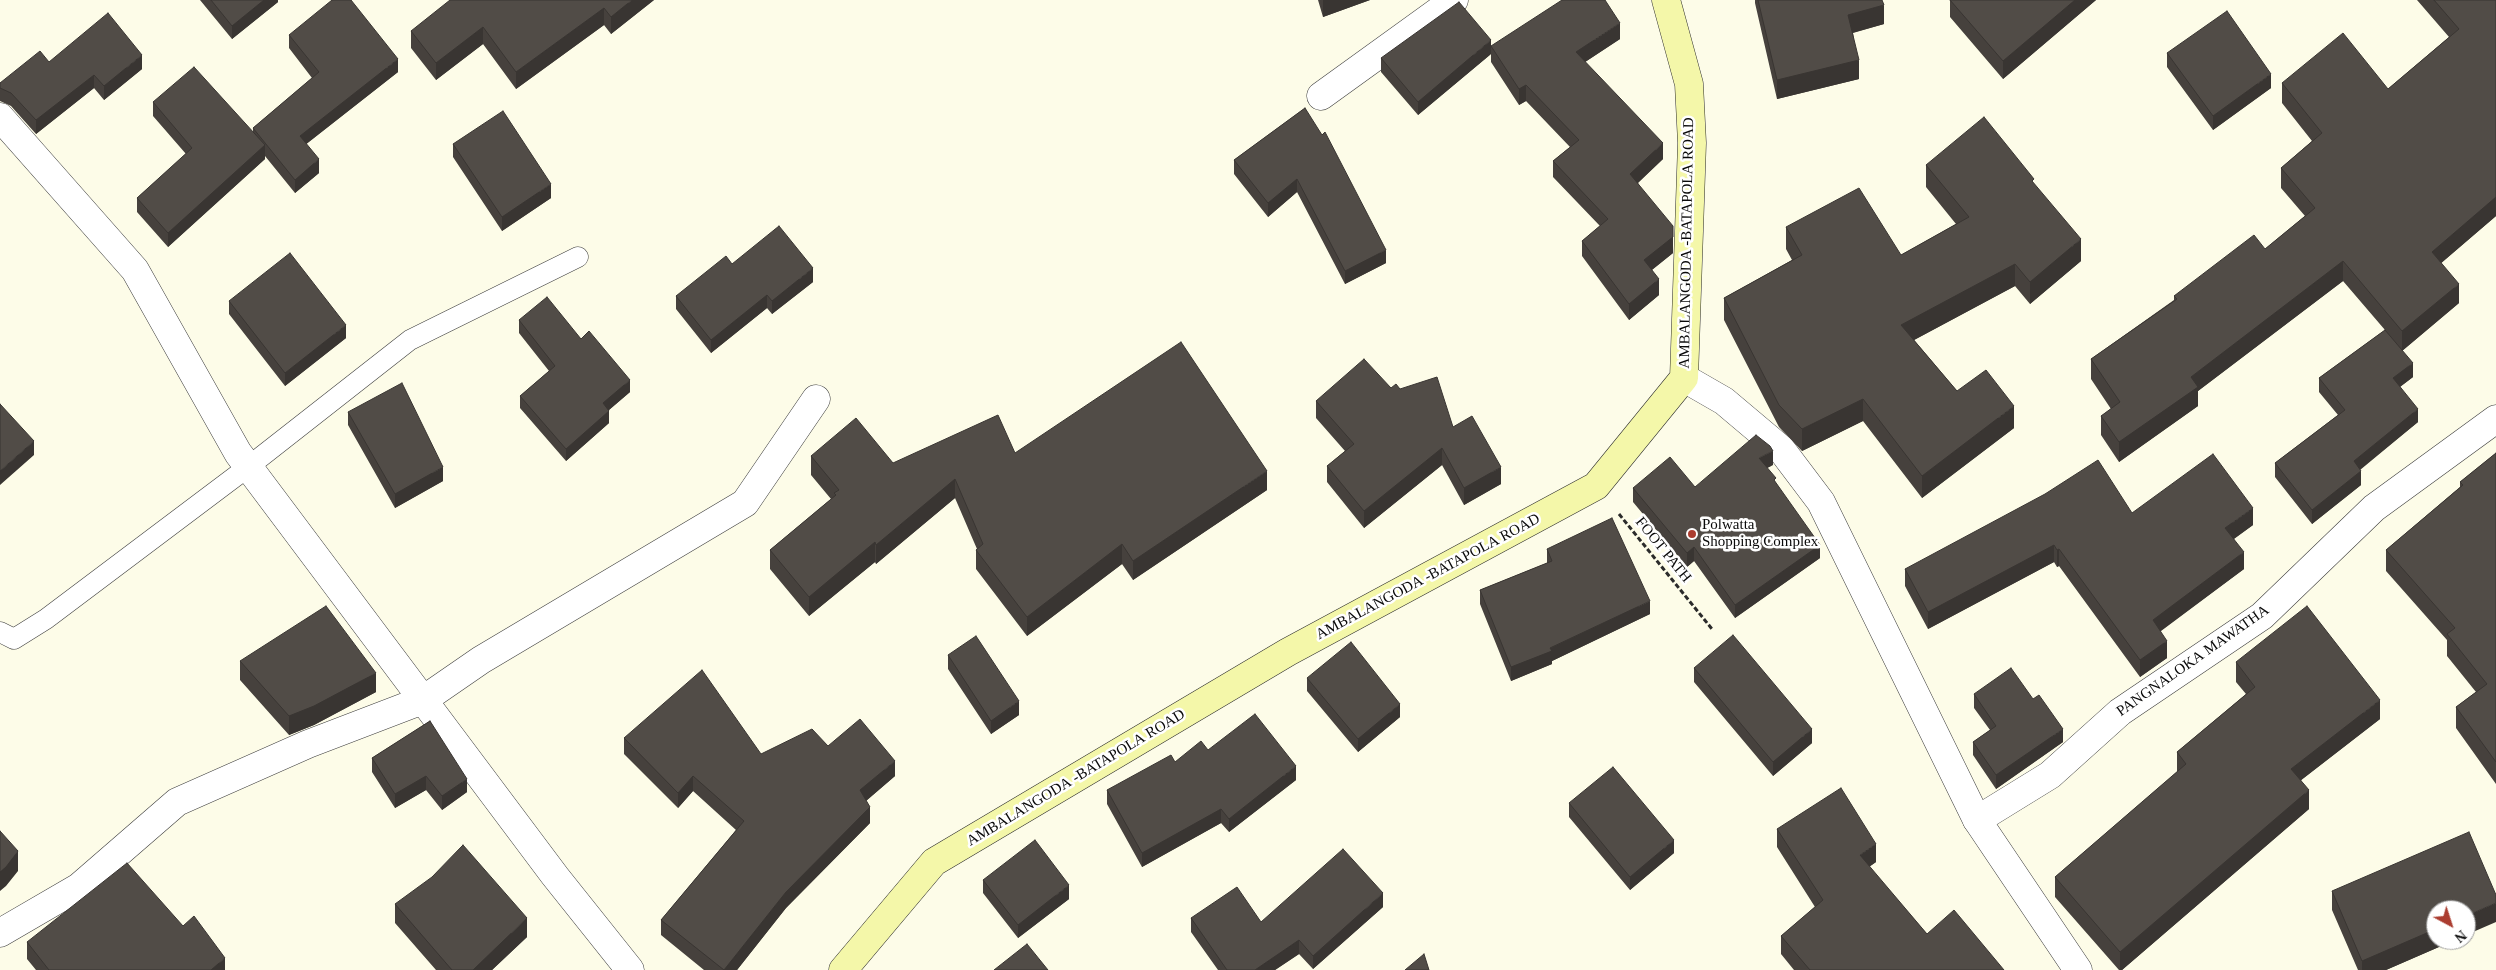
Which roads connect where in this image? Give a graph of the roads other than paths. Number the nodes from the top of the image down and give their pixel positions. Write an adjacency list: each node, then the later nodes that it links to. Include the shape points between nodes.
1 (1454, 0): 3 (street)
2 (1666, 0): 6 (main road, AMBALANGODA -BATAPOLA ROAD, via 1689,84 1692,143)
3 (1321, 96)
4 (0, 118): 9 (street, via 135,270)
5 (578, 257): 9 (lane, via 410,340)
6 (1684, 378): 12 (street, via 1724,401 1780,449 1821,502); 15 (main road, AMBALANGODA -BATAPOLA ROAD, via 1596,486 1288,652 934,862)
7 (816, 399): 11 (street, via 745,503 481,660)
8 (2496, 419): 12 (street, PANGNALOKA MAWATHA, via 2374,508 2262,616 2120,712 2050,775)
9 (248, 467): 10 (lane, via 46,619 14,639); 11 (street)
10 (0, 632)
11 (423, 700): 13 (street, via 308,744 177,802 79,887); 14 (street)
12 (1977, 820): 16 (street)
13 (0, 933)
14 (630, 970)
15 (843, 970)
16 (2078, 970)

